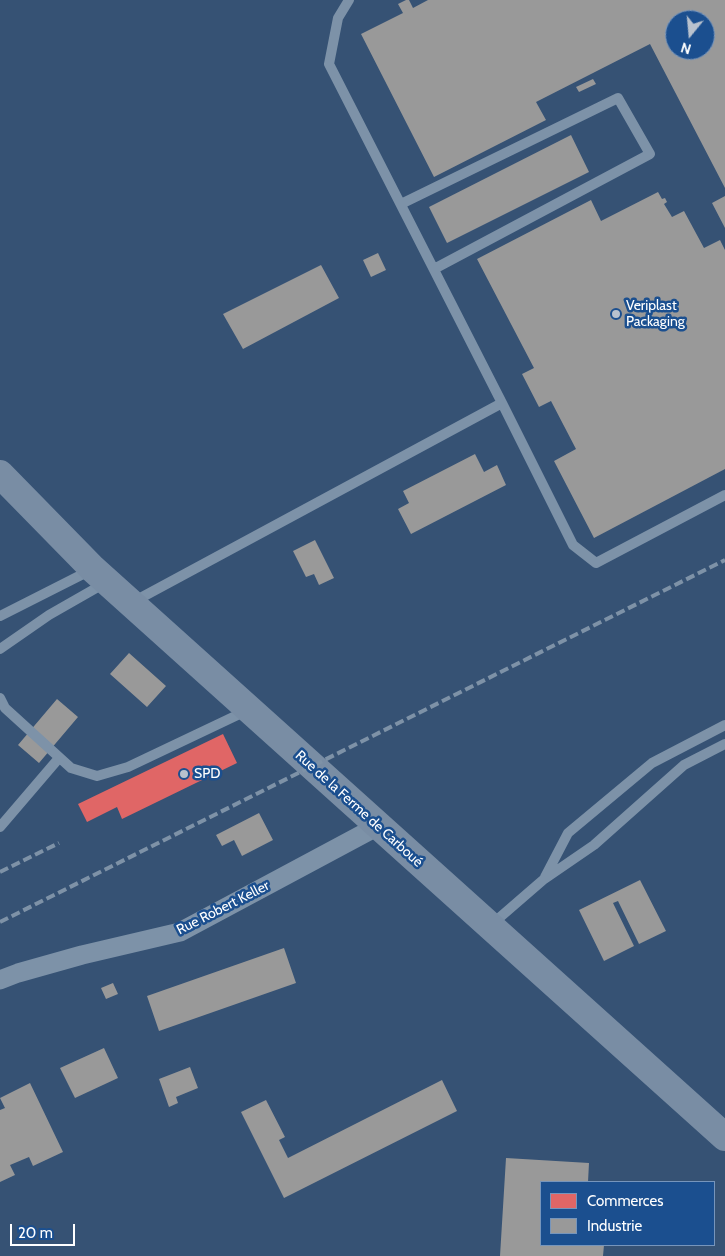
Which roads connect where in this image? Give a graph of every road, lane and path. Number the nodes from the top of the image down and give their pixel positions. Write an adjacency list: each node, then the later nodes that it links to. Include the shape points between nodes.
1 (349, 0): 2 (lane, via 338,18 328,64)
2 (401, 204): 3 (lane); 3 (lane, via 618,98 650,154)
3 (434, 269): 4 (lane)
4 (502, 403): 6 (lane, via 573,544 596,563); 8 (lane)
5 (0, 474): 7 (street, Rue de la Ferme de Carboué)
6 (725, 494)
7 (100, 576): 8 (street, Rue de la Ferme de Carboué); 9 (lane); 10 (lane)
8 (131, 603): 12 (street, Rue de la Ferme de Carboué)
9 (0, 616)
10 (0, 649)
11 (0, 698): 15 (lane, via 5,708)
12 (249, 710): 15 (lane, via 128,767 96,776 70,768); 16 (street, Rue de la Ferme de Carboué)
13 (725, 725): 18 (lane, via 652,763 576,827 568,834)
14 (725, 744): 18 (lane, via 684,766 594,845)
15 (60, 758): 17 (lane)
16 (378, 826): 19 (street, Rue de la Ferme de Carboué); 20 (street, Rue Robert Keller, via 180,932 82,954)
17 (0, 827)
18 (543, 880): 19 (lane)
19 (490, 926): 21 (street, Rue de la Ferme de Carboué)
20 (0, 980)
21 (725, 1137)

